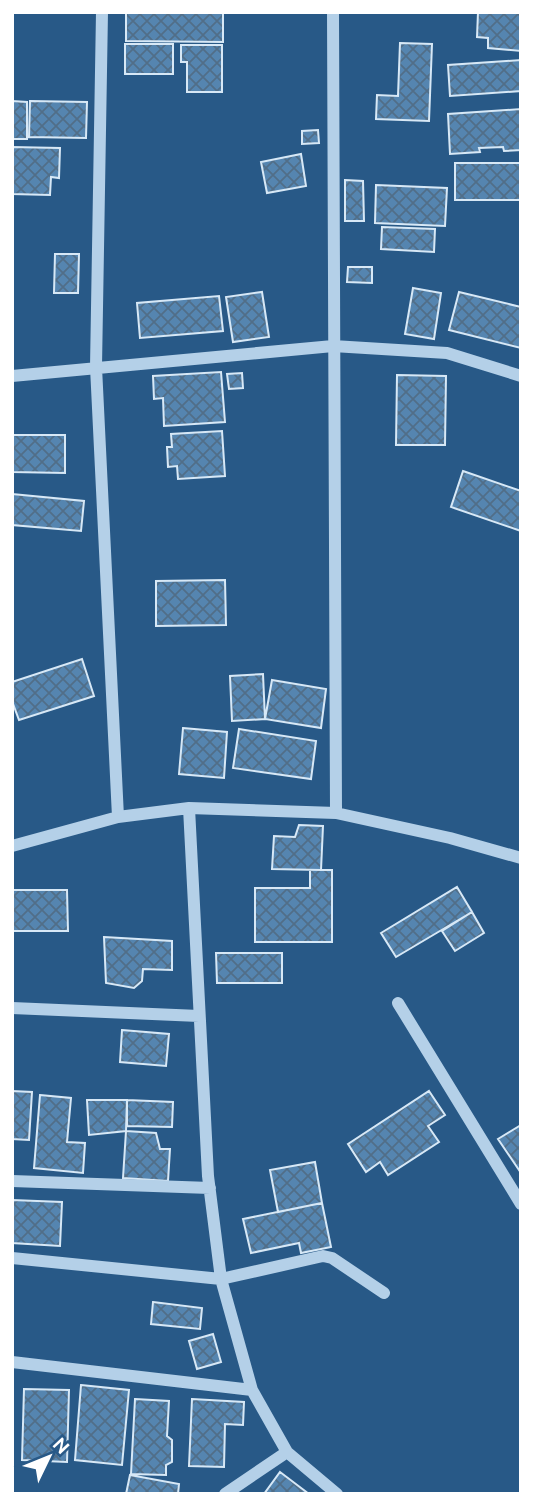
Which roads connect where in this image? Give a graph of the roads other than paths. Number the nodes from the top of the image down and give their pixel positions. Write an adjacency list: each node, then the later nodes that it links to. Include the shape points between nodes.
1 (103, 12): 4 (street)
2 (333, 12): 3 (street)
3 (333, 346): 4 (street); 6 (street, via 447,353); 8 (street)
4 (96, 367): 5 (street); 9 (street)
5 (12, 376)
6 (521, 376)
7 (189, 808): 8 (street); 9 (street); 14 (street)
8 (336, 813): 11 (street)
9 (118, 817): 10 (street)
10 (12, 846)
11 (521, 858)
12 (398, 1003): 17 (street)
13 (12, 1008): 14 (street)
14 (199, 1016): 16 (street)
15 (12, 1181): 16 (street)
16 (210, 1188): 19 (street)
17 (521, 1204)
18 (12, 1258): 19 (street)
19 (221, 1279): 20 (street, via 323,1256); 22 (street)
20 (384, 1293)
21 (12, 1362): 22 (street)
22 (252, 1390): 23 (street)
23 (287, 1452): 24 (street); 25 (street)
24 (225, 1494)
25 (337, 1494)

